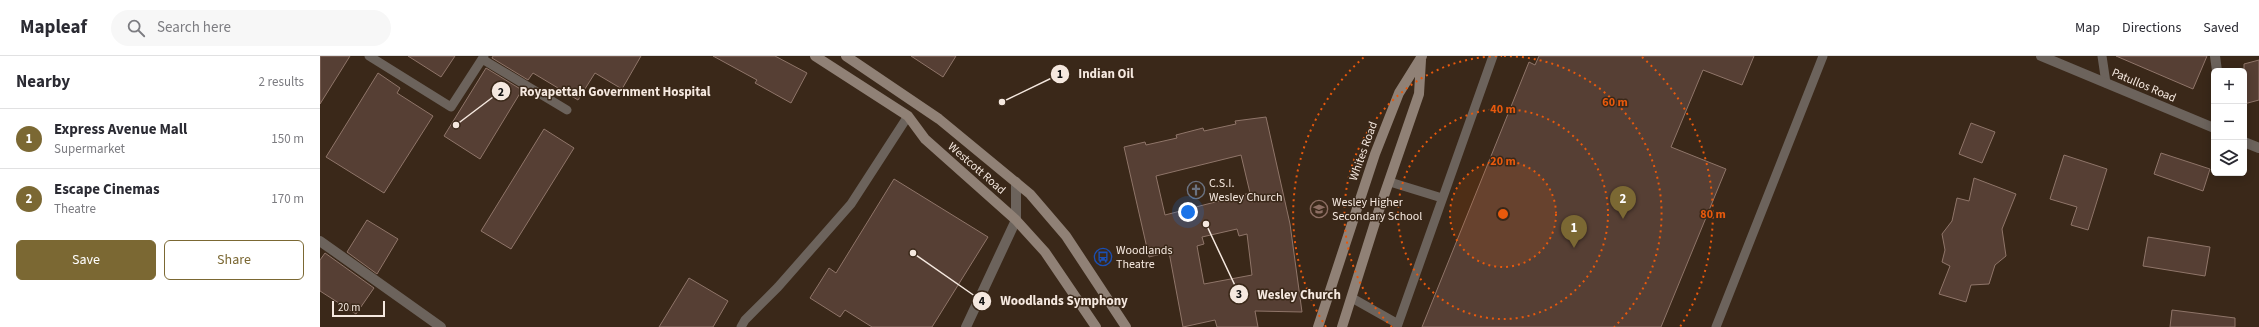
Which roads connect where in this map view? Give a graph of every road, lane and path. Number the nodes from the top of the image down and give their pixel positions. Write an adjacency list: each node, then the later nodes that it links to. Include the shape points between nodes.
1 (369, 56): 9 (lane, via 452,107)
2 (815, 56): 15 (main road, Westcott Road)
3 (846, 56): 19 (main road, Westcott Road, via 939,119)
4 (1494, 56): 21 (lane)
5 (1823, 56): 33 (lane)
6 (2041, 56): 11 (street, Patullos Road)
7 (2102, 56): 13 (lane)
8 (2216, 56): 12 (street)
9 (483, 57): 14 (lane)
10 (1421, 57): 20 (main road, Whites Road, via 1419,94); 31 (main road, Whites Road, via 1399,92 1375,154)
11 (2052, 58): 13 (street, Patullos Road)
12 (2217, 68)
13 (2106, 83): 16 (street, Patullos Road)
14 (567, 110)
15 (908, 116): 22 (main road, Westcott Road, via 925,140); 27 (lane, via 851,204)
16 (2211, 127)
17 (2247, 143): 18 (street)
18 (2259, 148)
19 (1016, 182): 22 (street); 30 (main road, Westcott Road, via 1030,194 1066,236)
20 (1390, 182): 21 (lane); 24 (main road, Whites Road)
21 (1442, 198): 25 (lane)
22 (1016, 220): 28 (street); 29 (main road, Westcott Road, via 1045,252)
23 (320, 241): 26 (street)
24 (1352, 298): 25 (lane); 32 (main road, Whites Road)
25 (1397, 325)
26 (441, 327)
27 (741, 327)
28 (966, 327)
29 (1096, 327)
30 (1126, 327)
31 (1318, 327)
32 (1342, 327)
33 (1716, 327)

